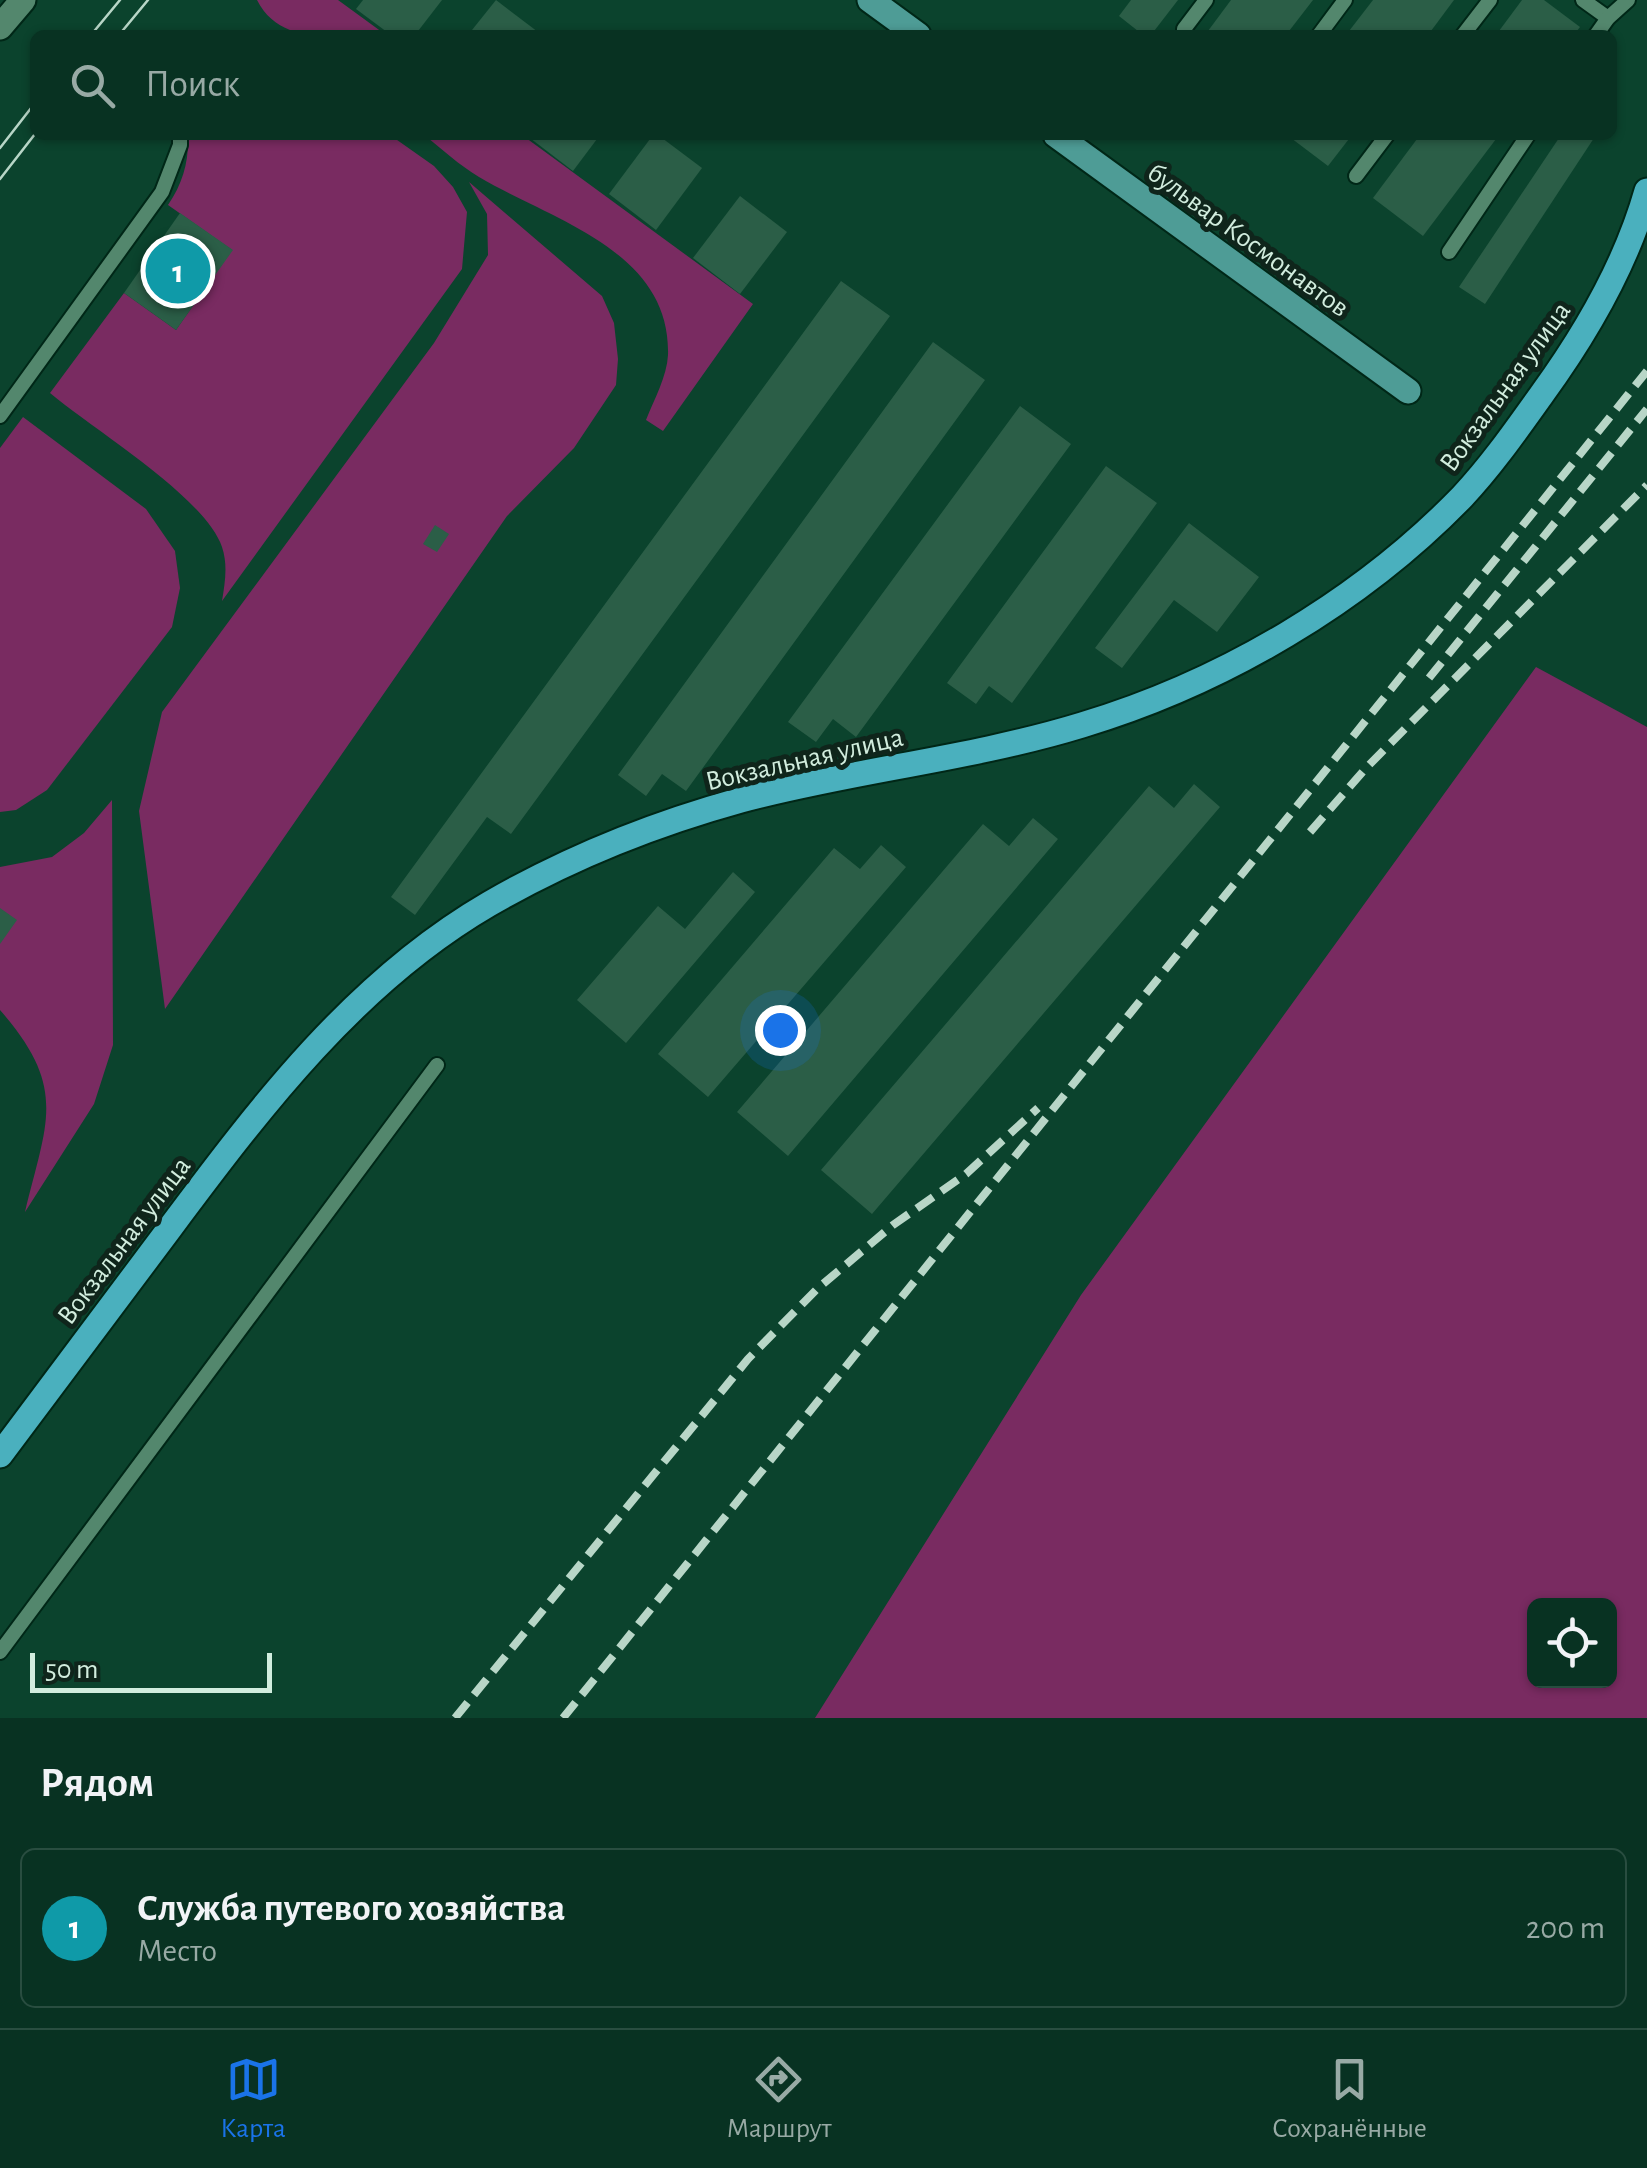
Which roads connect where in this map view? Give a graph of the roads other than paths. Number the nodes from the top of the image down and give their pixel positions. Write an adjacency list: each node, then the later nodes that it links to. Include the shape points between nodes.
1 (22, 0): 9 (street)
2 (870, 0): 11 (main road)
3 (1206, 0): 10 (lane)
4 (1345, 0): 12 (lane)
5 (1490, 0): 13 (lane)
6 (1584, 0): 8 (lane)
7 (1628, 0): 8 (lane)
8 (1608, 18): 14 (lane)
9 (0, 27)
10 (1184, 29)
11 (911, 30)
12 (1322, 30)
13 (1467, 30)
14 (1600, 30)
15 (180, 140): 23 (lane, via 162,192)
16 (1063, 140): 22 (main road, бульвар Космонавтов)
17 (1383, 140): 19 (lane)
18 (1525, 140): 21 (lane)
19 (1356, 176)
20 (1647, 191): 25 (main road, Вокзальная улица, via 1598,308 1510,439 1417,540 1318,614 1189,684 1080,726 743,800 658,826 488,905 417,954 282,1084)
21 (1449, 252)
22 (1408, 391)
23 (0, 416)
24 (436, 1064): 26 (lane)
25 (0, 1455)
26 (0, 1652)

